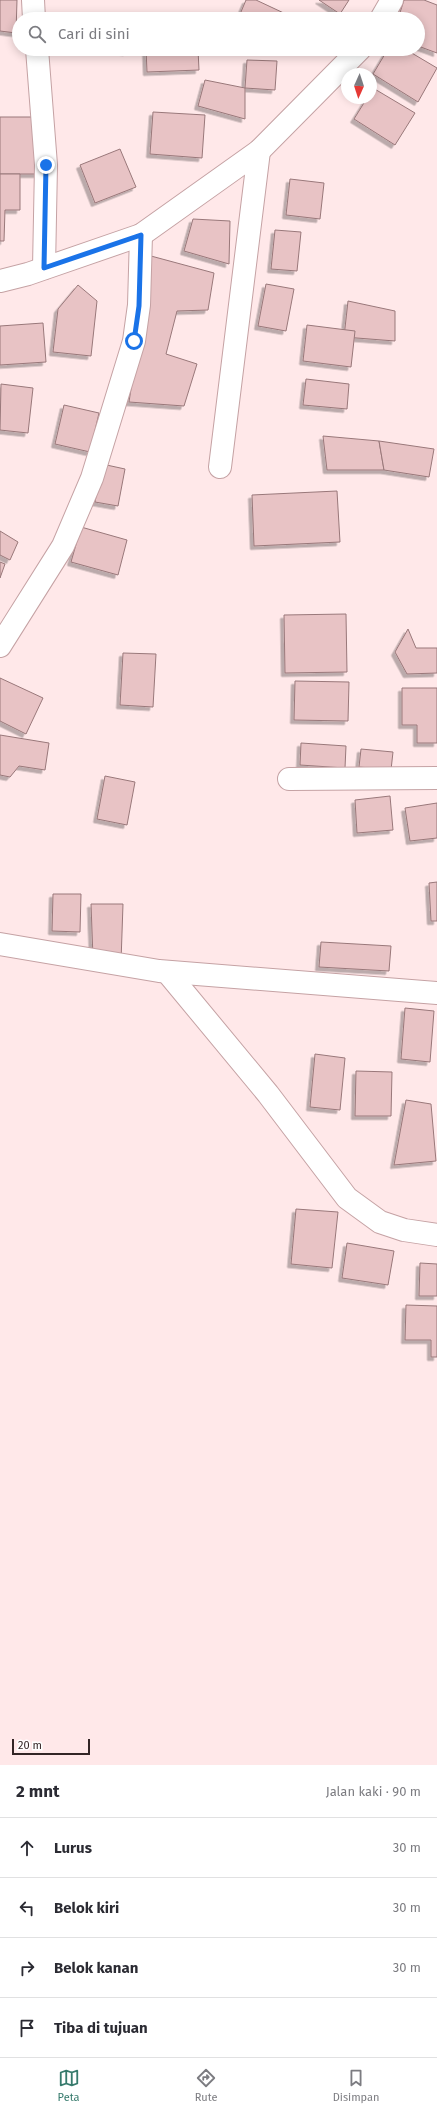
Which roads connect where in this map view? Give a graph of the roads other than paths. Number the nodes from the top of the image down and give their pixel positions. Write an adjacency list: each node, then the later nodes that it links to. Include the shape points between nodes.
1 (33, 0): 3 (street)
2 (392, 0): 4 (street)
3 (34, 12)
4 (385, 12)
5 (38, 56): 9 (street, via 46,165)
6 (353, 56): 7 (street)
7 (259, 151): 8 (street); 11 (street)
8 (141, 235): 9 (street); 12 (street, via 139,306 134,341 92,478 64,546)
9 (44, 268): 10 (street)
10 (0, 281)
11 (220, 467)
12 (0, 646)
13 (437, 778): 14 (street)
14 (289, 779)
15 (0, 944): 16 (street)
16 (167, 972): 17 (street); 18 (street, via 268,1094 347,1198 380,1222 404,1230)
17 (437, 993)
18 (437, 1235)

